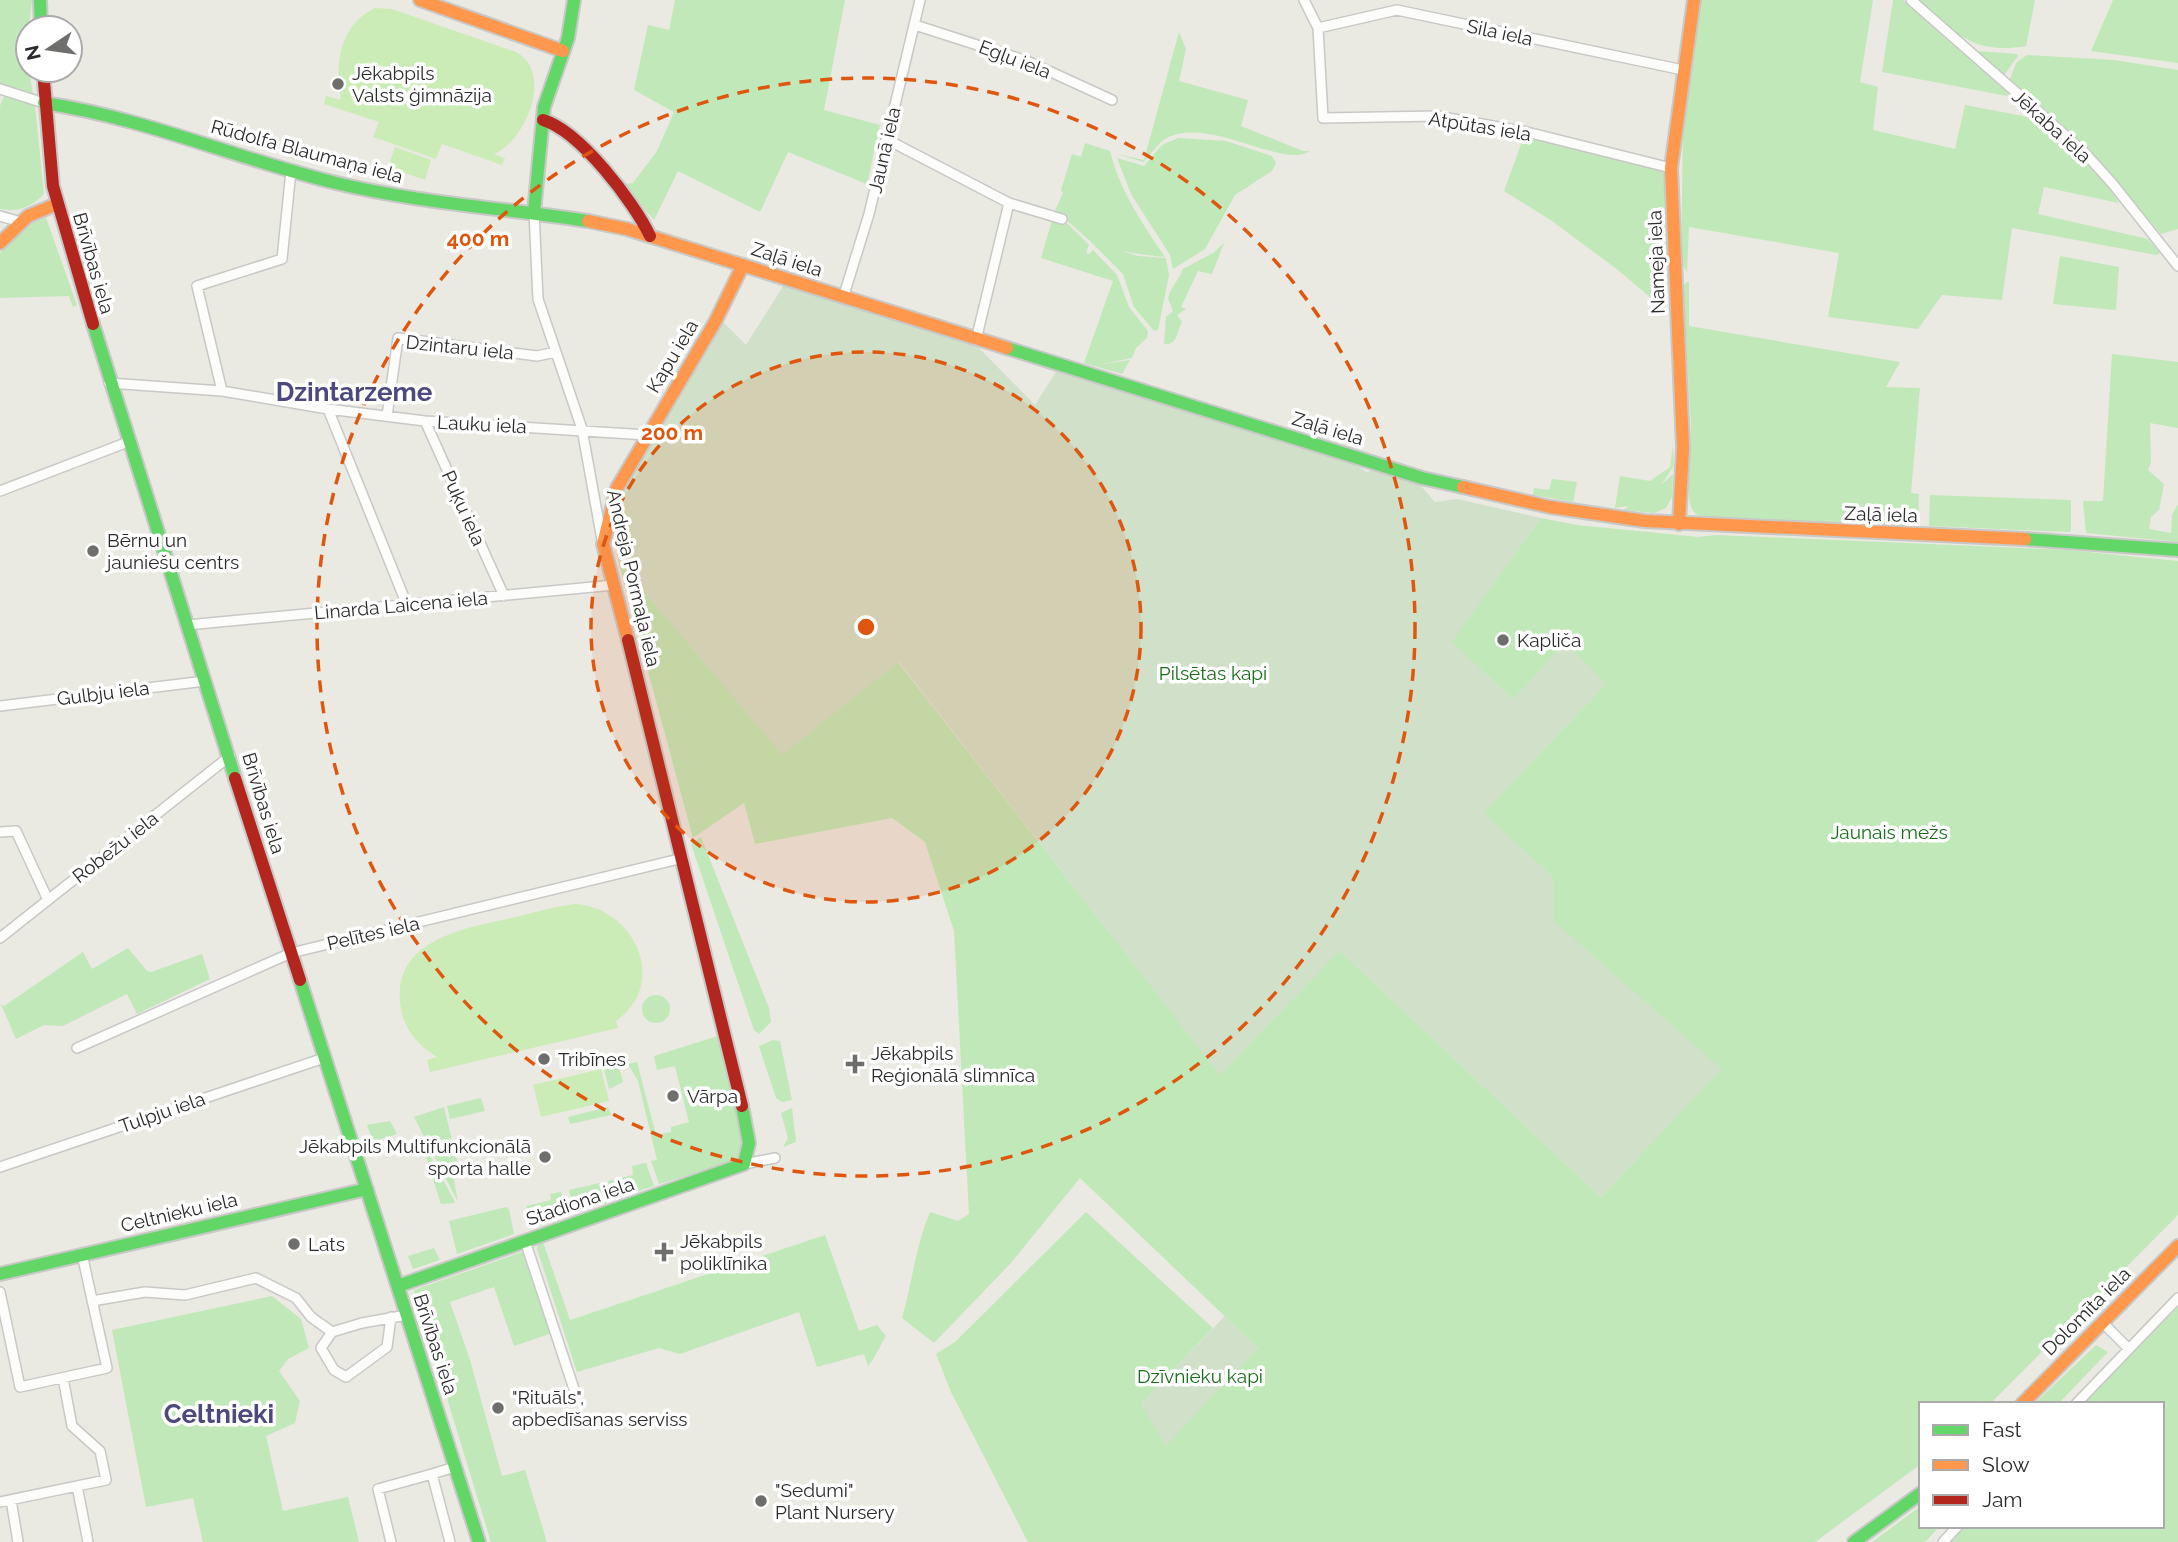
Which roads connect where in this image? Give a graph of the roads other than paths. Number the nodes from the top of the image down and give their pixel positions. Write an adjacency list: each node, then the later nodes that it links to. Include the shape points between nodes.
1 (420, 0): 10 (main road)
2 (574, 0): 10 (main road, Andreja Pormaļa iela)
3 (920, 0): 8 (street, Jaunā iela)
4 (1304, 0): 9 (street, Atpūtas iela)
5 (1694, 0): 11 (main road, Nameja iela)
6 (1911, 0): 29 (street, Jēkaba iela, via 2084,152)
7 (1397, 5): 9 (street, Sila iela); 11 (street, Sila iela)
8 (915, 25): 14 (street, Egļu iela, via 1027,61); 17 (street, Jaunā iela)
9 (1318, 28): 18 (street, Atpūtas iela, via 1323,118 1437,116 1527,132)
10 (563, 51): 16 (main road, Andreja Pormaļa iela)
11 (1683, 70): 18 (main road, Nameja iela)
12 (43, 84): 15 (main road, Brīvības iela)
13 (0, 89): 15 (street, Rūdolfa Blaumaņa iela)
14 (1112, 100)
15 (44, 103): 19 (main road, Rūdolfa Blaumaņa iela, via 136,123); 21 (main road, Brīvības iela)
16 (543, 120): 22 (main road, Andreja Pormaļa iela); 26 (main road, via 563,129 576,142 643,219)
17 (886, 139): 20 (street); 30 (street, Jaunā iela)
18 (1671, 168): 42 (main road, Nameja iela, via 1683,447)
19 (291, 171): 22 (main road, Rūdolfa Blaumaņa iela, via 398,197); 34 (street, via 282,259 197,286)
20 (1009, 203): 24 (street); 31 (street)
21 (57, 204): 25 (main road); 33 (main road, Brīvības iela)
22 (534, 212): 26 (main road, Rūdolfa Blaumaņa iela); 32 (street, Andreja Pormaļa iela, via 538,299)
23 (0, 216): 25 (street)
24 (1062, 219)
25 (20, 222): 27 (main road)
26 (650, 236): 28 (main road, Zaļā iela)
27 (0, 243)
28 (743, 265): 30 (main road, Zaļā iela); 39 (main road, Kapu iela, via 715,322)
29 (2178, 266)
30 (843, 298): 31 (main road, Zaļā iela)
31 (976, 340): 42 (main road, Zaļā iela, via 1422,478 1550,507)
32 (556, 352): 36 (street, Dzintaru iela, via 537,356 398,338); 38 (street, Andreja Pormaļa iela)
33 (110, 383): 34 (street, Lauku iela); 40 (main road, Brīvības iela)
34 (222, 391): 35 (street, Lauku iela)
35 (328, 410): 36 (street, Lauku iela); 47 (street)
36 (387, 416): 37 (street, Lauku iela)
37 (425, 421): 38 (street, Lauku iela); 46 (street, Puķu iela)
38 (582, 429): 39 (street, Lauku iela); 43 (street, Andreja Pormaļa iela)
39 (647, 435): 43 (main road, Kapu iela, via 617,488)
40 (128, 442): 41 (street); 48 (main road, Brīvības iela)
41 (0, 491)
42 (1679, 524): 44 (main road, Zaļā iela, via 2076,541)
43 (603, 544): 45 (main road, Andreja Pormaļa iela)
44 (2178, 550)
45 (614, 585): 46 (street, Linarda Laicena iela); 53 (main road, Andreja Pormaļa iela)
46 (504, 596): 47 (street, Linarda Laicena iela)
47 (407, 605): 48 (street, Linarda Laicena iela)
48 (187, 625): 49 (main road, Brīvības iela)
49 (205, 681): 50 (street, Gulbju iela); 51 (main road, Brīvības iela)
50 (0, 706)
51 (230, 756): 54 (street, Robežu iela); 56 (main road, Brīvības iela)
52 (0, 832): 54 (street, via 16,831)
53 (683, 858): 56 (street, Pelītes iela); 60 (main road, Andreja Pormaļa iela, via 748,1129)
54 (48, 900): 55 (street, Robežu iela)
55 (0, 938)
56 (291, 953): 57 (street, Pelītes iela); 58 (main road, Brīvības iela)
57 (77, 1048)
58 (324, 1058): 61 (street, Tulpju iela); 62 (main road, Brīvības iela)
59 (775, 1158): 60 (street, Stadiona iela)
60 (744, 1164): 63 (main road, Stadiona iela)
61 (0, 1167)
62 (367, 1189): 65 (main road, Celtnieku iela); 67 (main road, Brīvības iela)
63 (525, 1241): 67 (main road, Stadiona iela); 77 (street)
64 (2178, 1246): 73 (main road, Dolomīta iela)
65 (82, 1254): 66 (main road, Celtnieku iela); 70 (street)
66 (0, 1274)
67 (398, 1286): 71 (main road, Brīvības iela)
68 (0, 1292): 76 (street, via 20,1387)
69 (2178, 1298): 75 (street)
70 (92, 1301): 74 (street, via 145,1292 181,1296 256,1278 296,1298); 76 (street, via 107,1368)
71 (407, 1315): 72 (street); 80 (main road, Brīvības iela)
72 (391, 1317): 74 (street); 74 (street, via 387,1347 346,1377 334,1370 321,1348)
73 (2102, 1322): 75 (street); 78 (main road, Dolomīta iela)
74 (331, 1332)
75 (2129, 1349): 79 (street)
76 (63, 1378): 82 (street, via 72,1426 100,1451 106,1480)
77 (574, 1389)
78 (2024, 1402)
79 (2078, 1402)
80 (455, 1467): 81 (street); 91 (main road, Brīvības iela)
81 (432, 1474): 89 (street, via 378,1489); 90 (street)
82 (77, 1486): 84 (street); 88 (street)
83 (1919, 1494): 92 (main road)
84 (12, 1500): 85 (street); 87 (street)
85 (0, 1502)
86 (1956, 1528): 93 (street)
87 (18, 1542)
88 (88, 1542)
89 (391, 1542)
90 (450, 1542)
91 (479, 1542)
92 (1854, 1542)
93 (1942, 1542)

